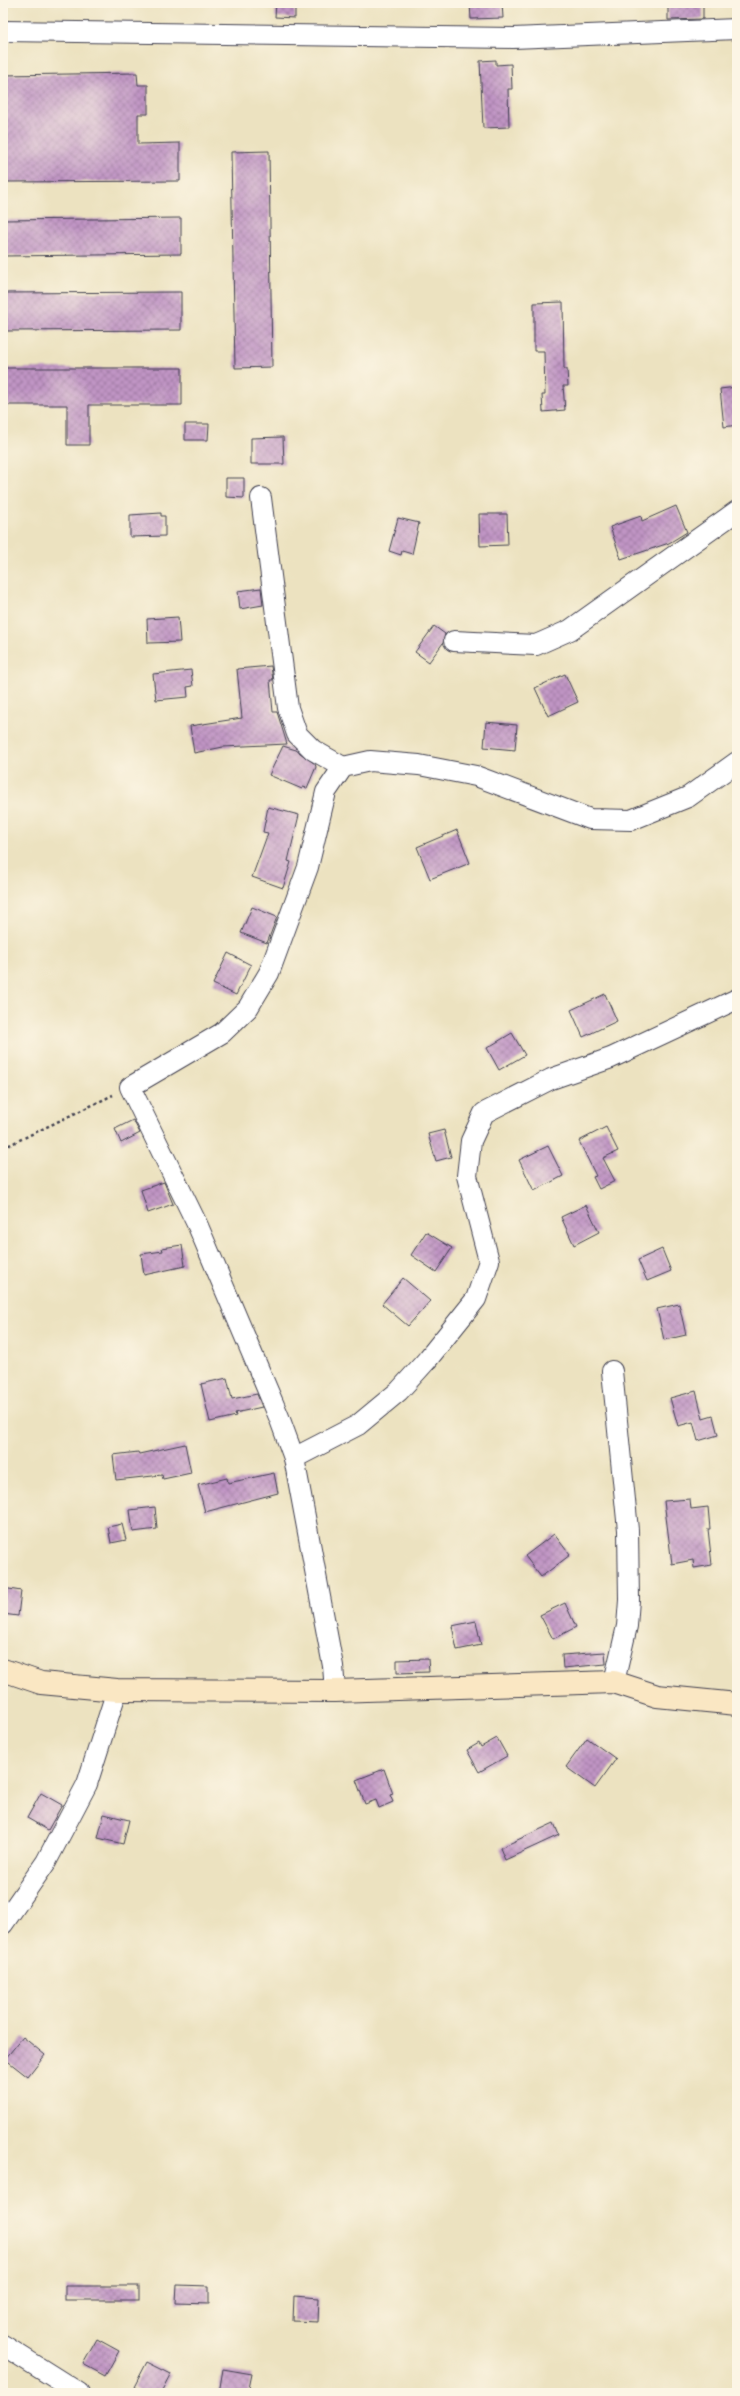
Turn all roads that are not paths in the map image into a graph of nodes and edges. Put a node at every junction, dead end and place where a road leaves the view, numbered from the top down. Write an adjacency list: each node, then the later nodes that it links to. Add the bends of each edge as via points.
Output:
1 (737, 29): 2 (street, via 513,38)
2 (3, 31)
3 (261, 498): 7 (street, via 288,708 297,734 313,750)
4 (737, 511): 5 (street, via 570,630 536,644)
5 (454, 641)
6 (737, 762): 7 (street, via 688,797 631,820 590,819 476,776 419,765 370,761)
7 (344, 767): 10 (street, via 326,792 308,867 269,973 248,1008 222,1033 130,1087 198,1226 280,1417)
8 (737, 999): 10 (street, via 611,1058 551,1079 484,1113 471,1141 467,1176 489,1261 476,1299 399,1391 358,1425)
9 (612, 1371): 12 (street, via 628,1530 629,1600 627,1626)
10 (294, 1458): 14 (street, via 333,1666)
11 (3, 1670): 13 (street, via 40,1683)
12 (614, 1682): 14 (street); 15 (street, via 656,1696)
13 (117, 1690): 14 (street); 16 (street, via 87,1784 46,1862)
14 (335, 1691)
15 (737, 1704)
16 (3, 1924)
17 (3, 2345): 18 (street)
18 (78, 2393)

